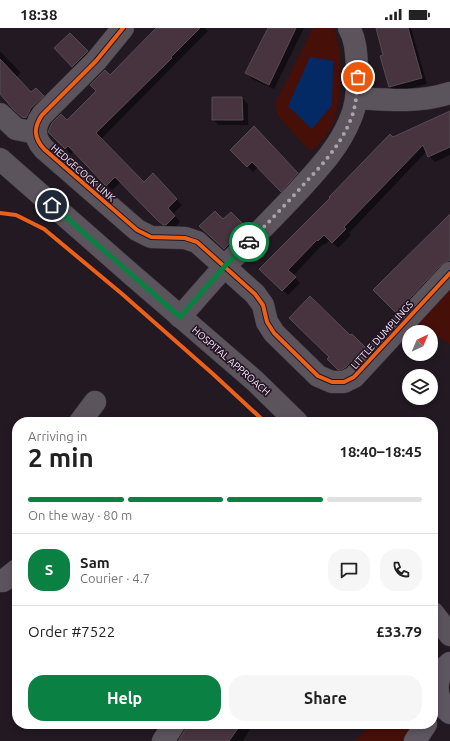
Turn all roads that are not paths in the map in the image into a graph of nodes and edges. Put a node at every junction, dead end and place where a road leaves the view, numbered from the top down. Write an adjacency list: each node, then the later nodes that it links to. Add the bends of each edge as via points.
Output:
1 (123, 28): 6 (street, via 96,61 42,115 36,123)
2 (349, 28): 4 (street, via 356,53)
3 (450, 93): 4 (street, via 416,100)
4 (357, 98): 8 (street, via 351,119 329,157)
5 (0, 114): 6 (street, via 16,129)
6 (36, 133): 8 (street, HEDGECOCK LINK, via 38,142 44,150 137,230 151,237 185,238 197,242)
7 (2, 166): 10 (street, HOSPITAL APPROACH)
8 (225, 266): 9 (street, LITTLE DUMPLINGS, via 263,305 267,322 274,334 318,376 332,382 344,382 354,377); 10 (street)
9 (450, 273)
10 (180, 317): 13 (street, HOSPITAL APPROACH, via 256,381)
11 (95, 402): 12 (street)
12 (84, 417)
13 (292, 417)
14 (12, 574): 15 (street)
15 (0, 581)
16 (438, 619): 17 (street)
17 (450, 635)
18 (450, 663): 19 (main road)
19 (438, 682)
20 (438, 695): 21 (main road)
21 (450, 714)
22 (171, 729): 24 (street)
23 (423, 729): 25 (main road)
24 (163, 741)
25 (415, 741)

